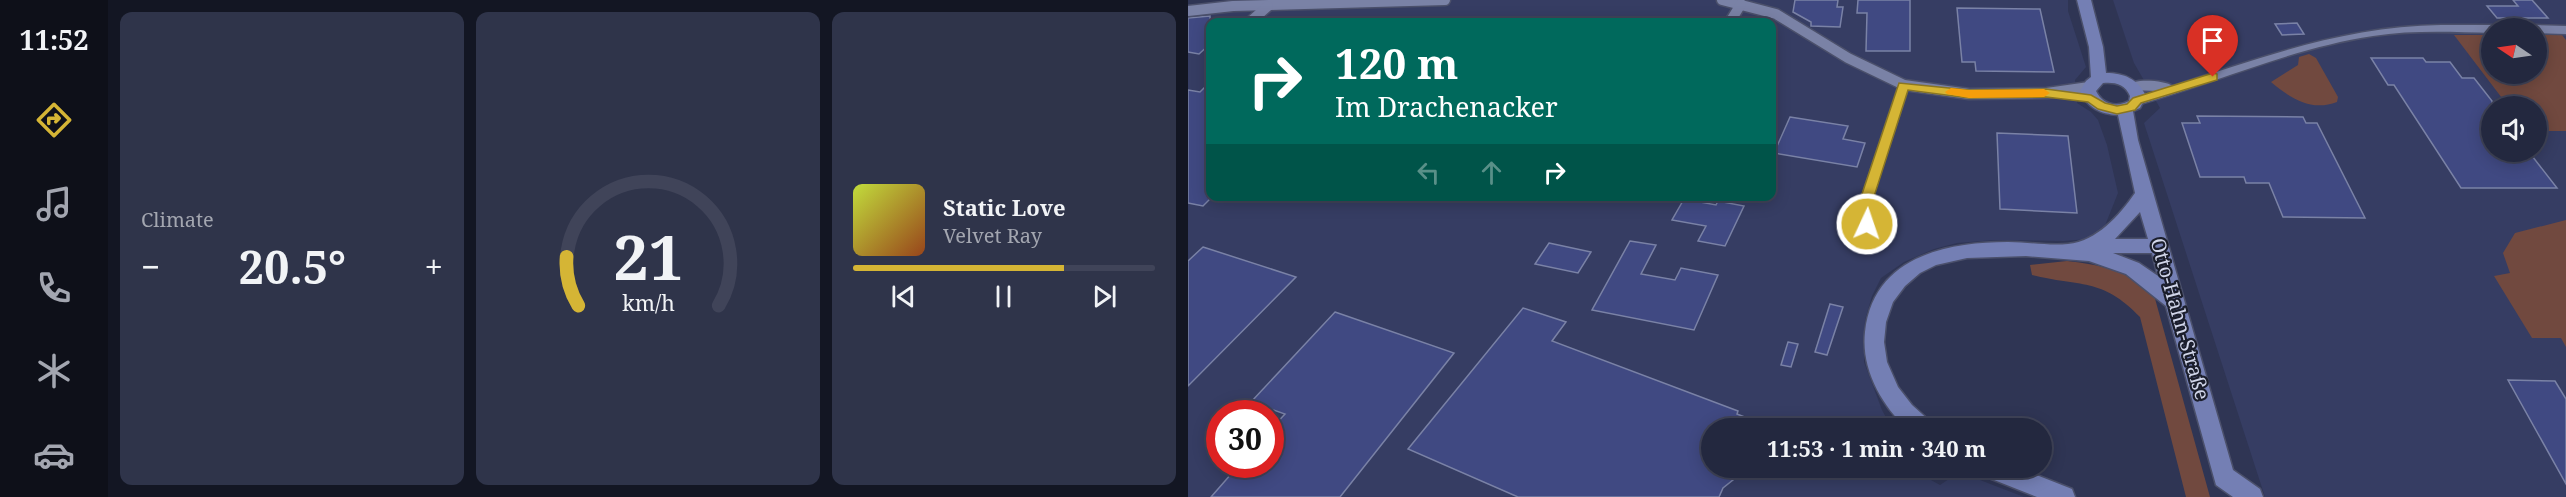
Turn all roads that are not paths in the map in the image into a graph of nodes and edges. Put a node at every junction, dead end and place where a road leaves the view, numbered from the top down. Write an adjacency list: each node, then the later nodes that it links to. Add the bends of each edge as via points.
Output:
1 (1445, 0): 5 (street)
2 (1722, 0): 4 (street)
3 (2084, 0): 12 (main road)
4 (1741, 4): 8 (street); 14 (street, via 1776,14 1848,58)
5 (1268, 6): 6 (street); 7 (street)
6 (1188, 11)
7 (1254, 18)
8 (1733, 18)
9 (2481, 29): 16 (street, via 2424,28 2358,35)
10 (2547, 29): 11 (street)
11 (2566, 30)
12 (2096, 47): 13 (main road); 15 (main road)
13 (2116, 78): 15 (main road); 16 (main road)
14 (1904, 85): 15 (street, via 1969,94); 20 (street, via 1863,209)
15 (2093, 88): 17 (main road, Otto-Hahn-Straße)
16 (2132, 98): 17 (main road, Otto-Hahn-Straße); 18 (main road, Otto-Hahn-Straße)
17 (2109, 109): 18 (main road, Otto-Hahn-Straße)
18 (2130, 141): 19 (main road, Otto-Hahn-Straße)
19 (2144, 194): 21 (main road, via 2116,231); 22 (main road, Otto-Hahn-Straße)
20 (1870, 239)
21 (2088, 245): 22 (main road); 23 (main road)
22 (2160, 246): 24 (main road, Otto-Hahn-Straße)
23 (2069, 250): 24 (main road, via 2124,265); 25 (main road, via 1954,252 1923,262 1895,282 1883,301 1874,340 1876,357 1891,396)
24 (2176, 303): 27 (main road, Otto-Hahn-Straße)
25 (1910, 418)
26 (2017, 478): 28 (main road)
27 (2227, 487): 29 (main road)
28 (2064, 497)
29 (2252, 497)

